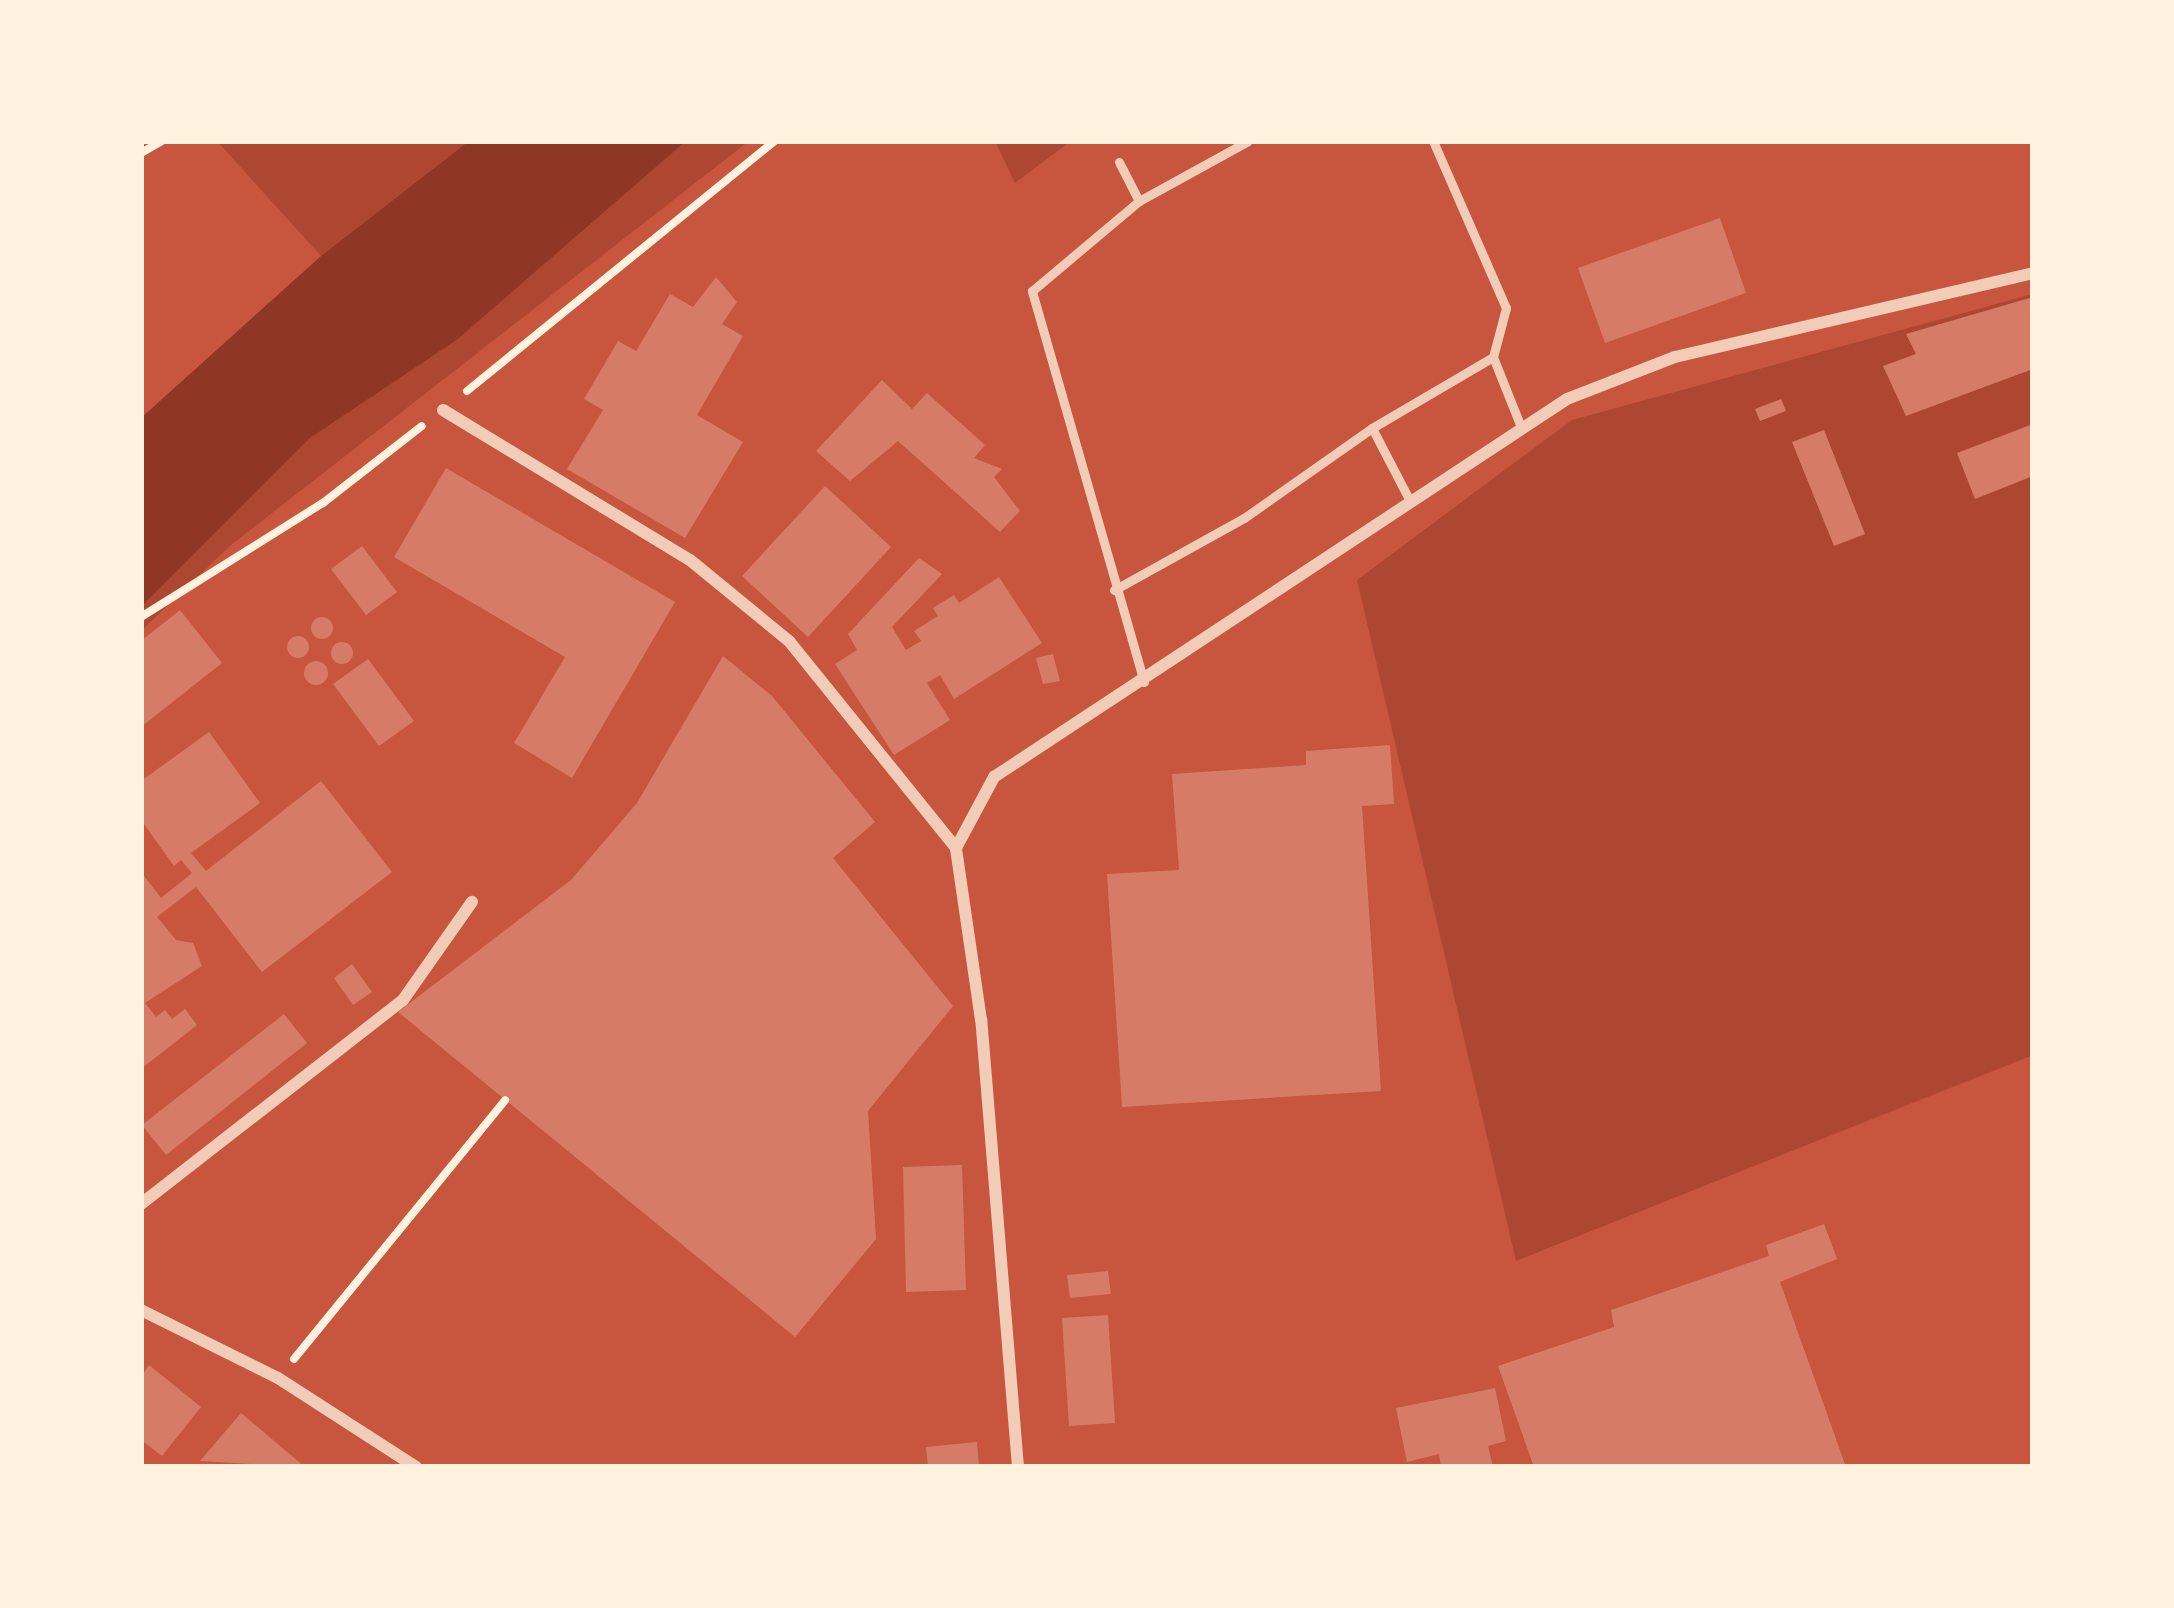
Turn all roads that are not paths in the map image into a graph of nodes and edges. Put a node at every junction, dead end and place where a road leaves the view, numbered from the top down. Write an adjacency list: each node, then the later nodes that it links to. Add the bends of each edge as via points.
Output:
1 (1248, 141): 4 (lane)
2 (1432, 141): 6 (lane, via 1506,308)
3 (1120, 162): 4 (lane)
4 (1139, 201): 11 (lane, via 1032,291)
5 (2033, 273): 9 (street, via 1675,357 1567,400)
6 (1493, 357): 8 (lane); 9 (lane)
7 (443, 410): 13 (street, via 690,560 789,641)
8 (1372, 428): 10 (lane); 11 (lane, via 1244,518)
9 (1521, 428): 10 (street)
10 (1410, 501): 12 (street)
11 (1114, 590): 12 (lane)
12 (1144, 682): 13 (street, via 994,776)
13 (956, 848): 18 (street, via 981,1020)
14 (472, 902): 15 (street, via 404,1000)
15 (141, 1204)
16 (141, 1310): 17 (street, via 278,1378)
17 (416, 1467)
18 (1018, 1467)

